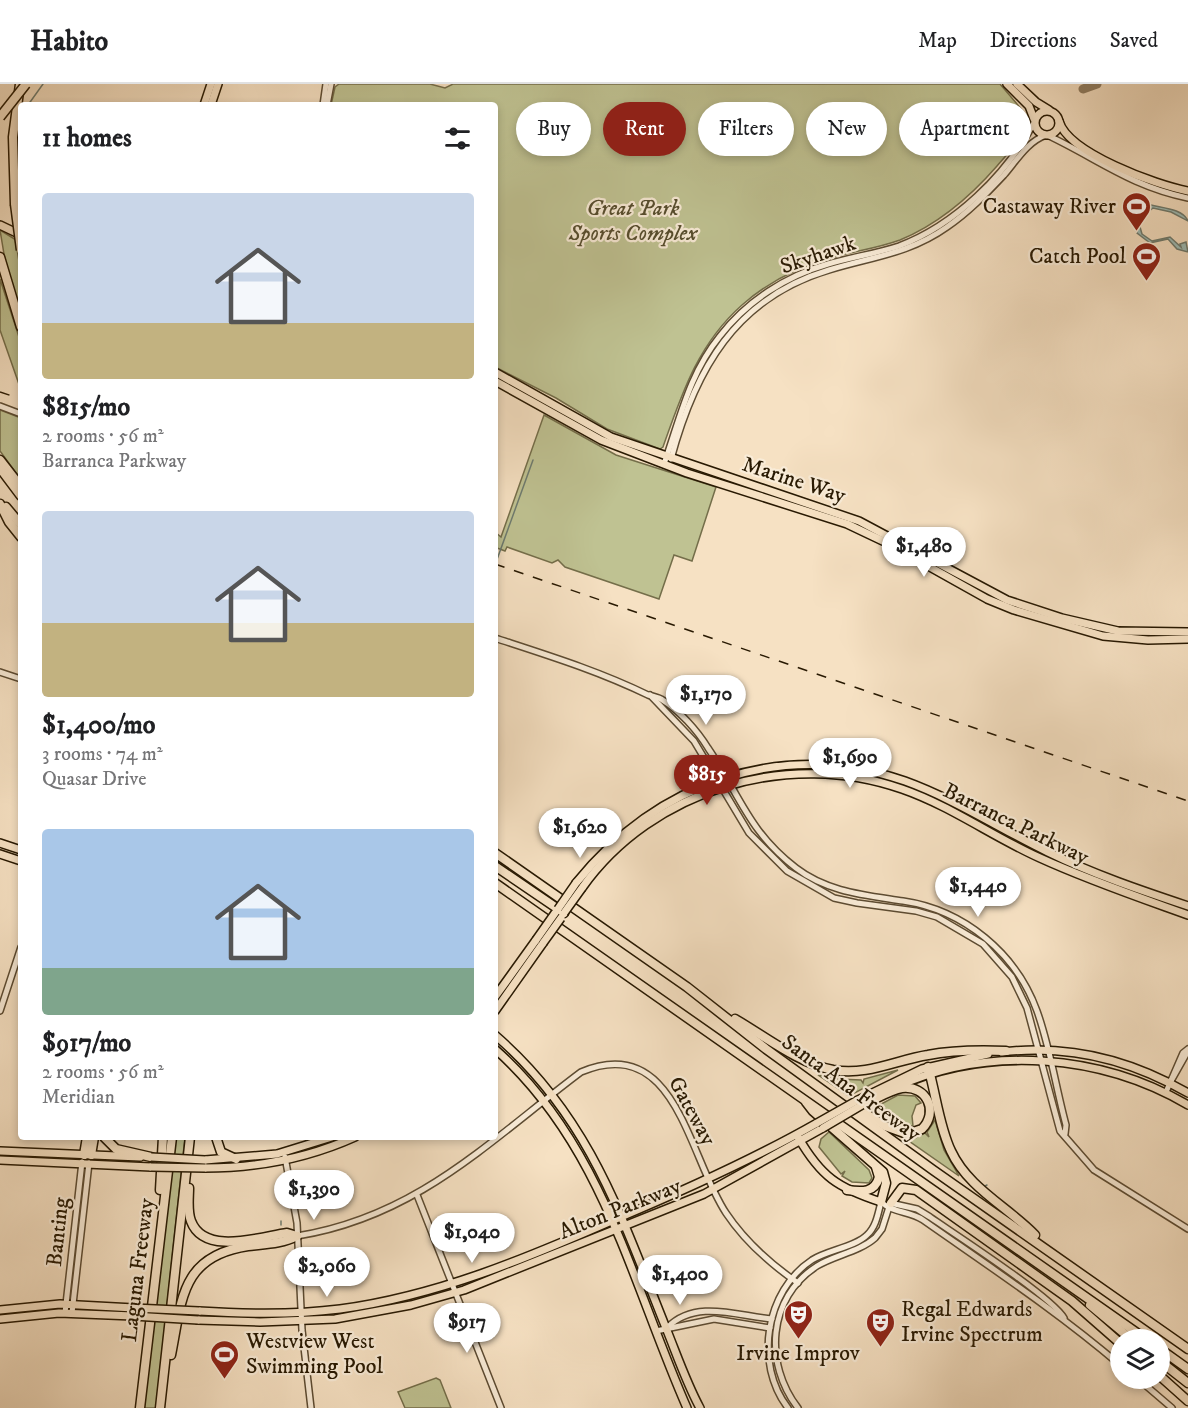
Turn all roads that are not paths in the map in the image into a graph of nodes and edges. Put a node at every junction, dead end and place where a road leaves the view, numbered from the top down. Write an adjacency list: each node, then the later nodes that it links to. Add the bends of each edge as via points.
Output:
1 (20, 84): 22 (highway, bridge, via 13,137)
2 (26, 84): 14 (highway, bridge)
3 (211, 84): 9 (main road)
4 (218, 84): 10 (main road)
5 (326, 84): 11 (street)
6 (331, 84): 12 (street)
7 (1007, 84): 15 (main road, via 1030,108)
8 (1017, 84): 13 (main road)
9 (205, 102)
10 (212, 102)
11 (325, 102)
12 (326, 102)
13 (1049, 110): 15 (main road, via 1040,112); 16 (main road)
14 (0, 117)
15 (1034, 122): 17 (main road, via 1037,131); 31 (street, Skyhawk, via 1023,143 981,191 940,225 890,249 807,271 775,287 745,309 715,342 693,377)
16 (1059, 122): 17 (main road, via 1056,130); 18 (main road, via 1067,138 1119,168)
17 (1046, 135): 19 (street, via 1118,175); 31 (street, Skyhawk, via 1033,140 977,204 942,231 893,255 803,279 746,316 703,371)
18 (1188, 191)
19 (1188, 198)
20 (0, 223): 21 (main road); 23 (main road)
21 (18, 226)
22 (18, 227)
23 (18, 233)
24 (0, 257): 25 (highway)
25 (18, 317)
26 (498, 374): 31 (main road, Marine Way, via 611,437)
27 (498, 383): 31 (main road, Marine Way, via 590,436)
28 (0, 406): 29 (street)
29 (18, 413)
30 (0, 460): 33 (highway)
31 (668, 462): 38 (main road, Marine Way, via 860,521)
32 (0, 468): 34 (highway)
33 (18, 482)
34 (18, 492)
35 (0, 502): 36 (highway); 37 (highway)
36 (18, 522)
37 (18, 533)
38 (951, 574): 39 (main road, Marine Way, via 1007,600 1090,626 1147,633); 41 (main road, Marine Way, via 1001,604 1071,629 1133,640)
39 (1188, 632)
40 (498, 639): 44 (street, via 614,678 650,695 694,741)
41 (1188, 639)
42 (0, 672): 43 (street)
43 (18, 678)
44 (722, 779): 45 (street); 53 (main road, Barranca Parkway, via 674,798 646,816 604,850); 56 (main road, Barranca Parkway, via 762,769 811,765 881,774 932,791 1071,863)
45 (726, 787): 53 (main road, Barranca Parkway, via 666,812 632,835); 56 (main road, Barranca Parkway, via 778,776 820,774 850,776 901,789 1086,879); 68 (street, via 750,833 786,871 812,887 857,903 937,917 983,944 1012,976 1029,1013); 69 (street, via 755,829 804,874 850,893 936,909 986,938 1028,989)
46 (0, 843): 47 (main road)
47 (18, 849)
48 (0, 854): 50 (main road)
49 (498, 855): 62 (highway, Santa Ana Freeway)
50 (18, 860)
51 (498, 870): 58 (highway)
52 (498, 885): 55 (highway, Santa Ana Freeway)
53 (579, 886): 58 (main road, Barranca Parkway, bridge)
54 (498, 892): 55 (highway)
55 (512, 895): 79 (highway, Santa Ana Freeway)
56 (1147, 896): 57 (main road, Barranca Parkway); 59 (main road, Barranca Parkway)
57 (1188, 906)
58 (559, 913): 60 (main road, Barranca Parkway, bridge)
59 (1188, 915)
60 (540, 941): 63 (main road, Barranca Parkway); 64 (main road, Barranca Parkway)
61 (18, 956): 65 (street)
62 (687, 987): 67 (highway, Santa Ana Freeway); 71 (highway, via 799,1056 836,1070 864,1071 938,1053)
63 (498, 993)
64 (498, 1006)
65 (0, 1011)
66 (498, 1038): 78 (main road)
67 (765, 1048): 81 (highway, via 895,1131 916,1132 926,1125 930,1115 925,1095 909,1088); 115 (highway, Santa Ana Freeway)
68 (1039, 1050): 69 (main road, Alton Parkway); 71 (main road, Alton Parkway); 73 (street)
69 (1048, 1050): 73 (street); 75 (main road, Alton Parkway, via 1113,1060)
70 (1188, 1050): 75 (street)
71 (1006, 1051): 74 (main road, Alton Parkway)
72 (498, 1052): 80 (main road)
73 (1046, 1061): 74 (main road, Alton Parkway); 76 (main road, Alton Parkway, via 1107,1070); 112 (street, via 1060,1131 1076,1152 1094,1170)
74 (929, 1071): 81 (main road, Alton Parkway); 115 (highway, via 948,1143 959,1165)
75 (1170, 1083): 76 (street); 77 (main road, Alton Parkway)
76 (1166, 1092): 82 (main road, Alton Parkway)
77 (1188, 1093)
78 (552, 1094): 80 (street, Gateway); 104 (street, Gateway, via 593,1066 616,1063 641,1069 664,1088); 109 (main road, via 594,1156)
79 (803, 1096): 103 (highway, via 813,1111); 120 (highway, Santa Ana Freeway)
80 (545, 1100): 83 (street, Gateway); 110 (main road, via 581,1154)
81 (859, 1103): 84 (main road, Alton Parkway, bridge)
82 (1188, 1105)
83 (498, 1137)
84 (799, 1137): 104 (main road, Alton Parkway); 105 (main road, Alton Parkway); 106 (main road, via 825,1174)
85 (87, 1140): 98 (highway)
86 (93, 1140): 98 (highway)
87 (108, 1140): 102 (highway, via 121,1151)
88 (163, 1140): 116 (highway)
89 (172, 1140): 116 (highway, Laguna Freeway)
90 (190, 1140): 114 (highway, via 189,1215 201,1235 224,1242)
91 (190, 1140): 143 (highway, Laguna Freeway)
92 (217, 1140): 99 (highway, via 221,1152)
93 (323, 1140): 97 (main road)
94 (346, 1140): 101 (main road)
95 (494, 1140): 107 (street, Gateway)
96 (0, 1151): 98 (main road)
97 (285, 1152): 99 (main road); 101 (street)
98 (87, 1159): 100 (main road); 102 (main road); 121 (street, Banting)
99 (236, 1159): 102 (main road, bridge)
100 (0, 1160)
101 (285, 1161): 102 (main road, bridge, via 251,1167 205,1168); 114 (street)
102 (151, 1162)
103 (874, 1164): 106 (highway, via 879,1177 874,1188); 108 (highway, via 886,1177)
104 (709, 1180): 105 (street, Gateway); 109 (main road, Alton Parkway)
105 (714, 1189): 111 (main road, Alton Parkway); 117 (street, Gateway, via 738,1229)
106 (847, 1191): 108 (main road)
107 (417, 1195): 114 (street, Gateway, via 357,1221); 118 (street)
108 (887, 1205): 117 (street, via 865,1237 820,1256 802,1268); 117 (street, via 882,1229 872,1241 823,1263); 135 (highway, via 902,1188 916,1190 1072,1301); 139 (street, via 917,1209 930,1217 1061,1312)
109 (622, 1217): 110 (main road, Alton Parkway); 111 (main road)
110 (611, 1221): 113 (main road); 118 (main road, Alton Parkway)
111 (625, 1227): 113 (main road, Alton Parkway); 130 (main road)
112 (1188, 1229)
113 (615, 1231): 119 (main road, Alton Parkway); 134 (main road)
114 (297, 1236): 123 (street); 143 (highway, via 288,1241 224,1251 197,1268 185,1289)
115 (1045, 1247): 137 (highway, Santa Ana Freeway)
116 (157, 1259): 136 (highway, Laguna Freeway)
117 (796, 1281): 126 (street, via 779,1301); 147 (street, via 782,1308 775,1341 779,1373)
118 (451, 1284): 119 (street); 123 (main road, Alton Parkway, via 382,1302)
119 (455, 1293): 129 (main road, Alton Parkway, via 379,1312); 152 (street)
120 (1081, 1293): 132 (highway); 133 (highway, Santa Ana Freeway)
121 (70, 1304): 122 (main road, Alton Parkway); 123 (main road, Alton Parkway, bridge); 125 (street, Banting)
122 (0, 1310)
123 (303, 1312): 129 (street)
124 (704, 1312): 126 (street); 128 (street); 130 (street, via 673,1321)
125 (68, 1313): 127 (main road, Alton Parkway); 129 (main road, Alton Parkway, bridge)
126 (772, 1318): 131 (street)
127 (0, 1319)
128 (705, 1319): 130 (street); 131 (street)
129 (302, 1321): 151 (street)
130 (666, 1328): 134 (street); 154 (main road)
131 (770, 1328): 155 (street, via 770,1369)
132 (1119, 1329)
133 (1132, 1329)
134 (656, 1331): 153 (main road)
135 (1110, 1334)
136 (148, 1335): 148 (highway); 149 (highway, Laguna Freeway)
137 (1188, 1349)
138 (1170, 1356): 141 (highway)
139 (1110, 1357)
140 (1170, 1369): 142 (highway)
141 (1188, 1369)
142 (1188, 1383)
143 (163, 1384): 150 (highway, Laguna Freeway)
144 (1170, 1385): 146 (highway)
145 (1149, 1389): 156 (street)
146 (1188, 1401)
147 (796, 1405): 155 (street)
148 (135, 1408)
149 (141, 1408)
150 (160, 1408)
151 (311, 1408)
152 (501, 1408)
153 (687, 1408)
154 (700, 1408)
155 (787, 1408)
156 (1172, 1408)

